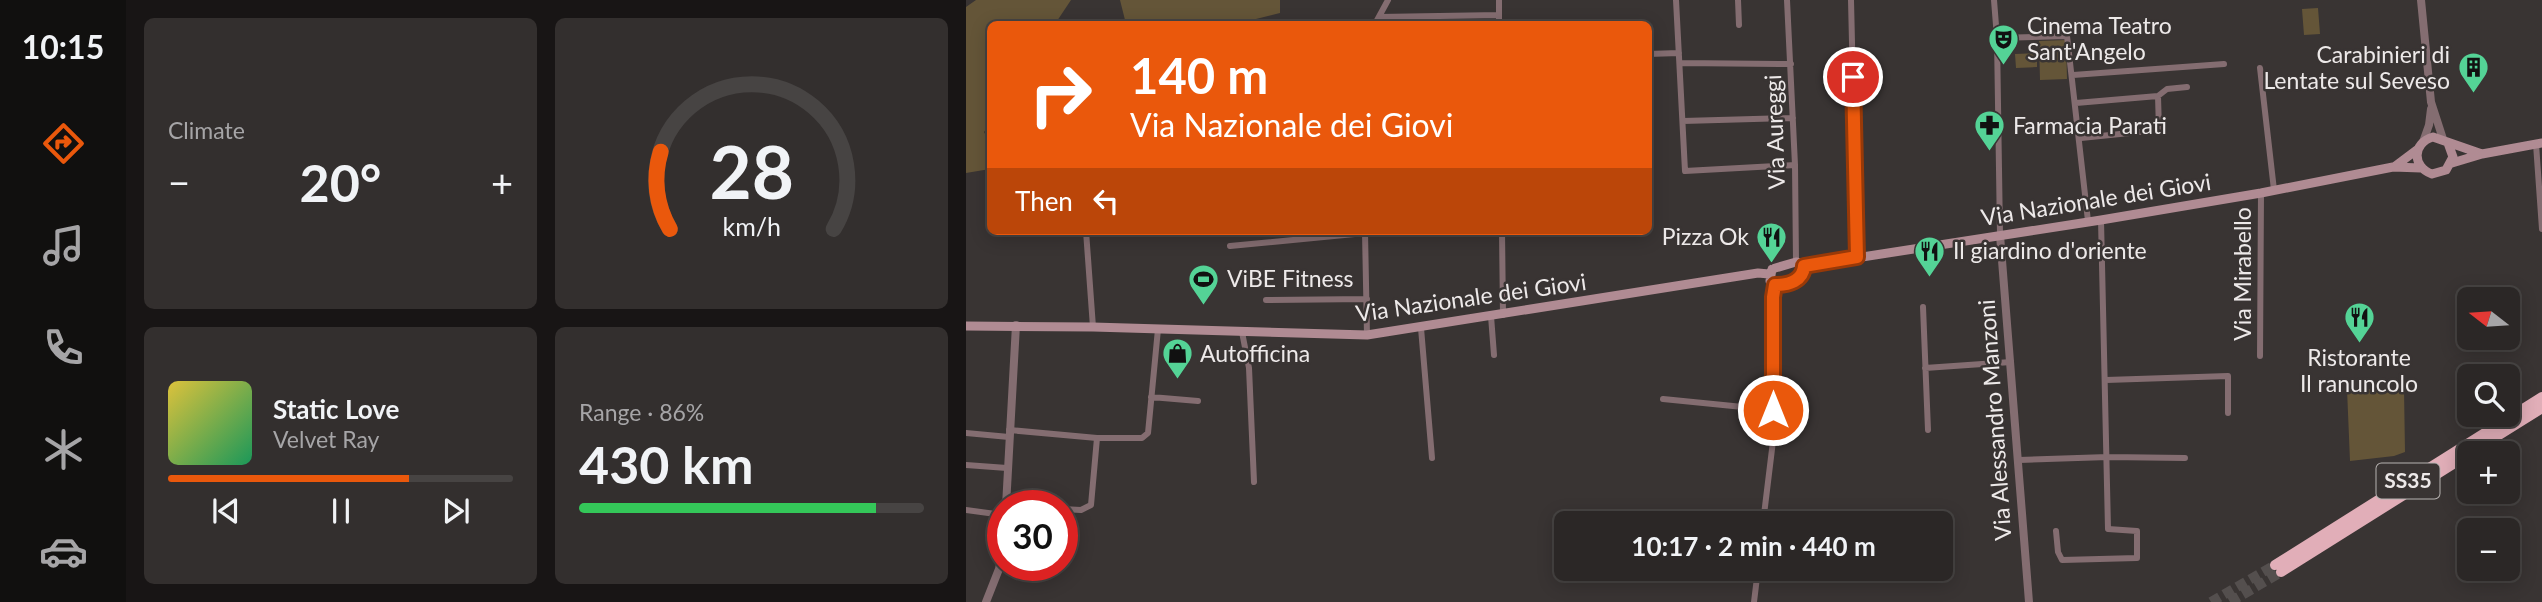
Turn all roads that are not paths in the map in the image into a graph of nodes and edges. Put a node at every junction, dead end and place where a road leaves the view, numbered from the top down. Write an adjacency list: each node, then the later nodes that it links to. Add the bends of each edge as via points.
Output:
1 (1388, 0): 10 (street)
2 (1499, 0): 9 (street)
3 (1676, 0): 15 (street)
4 (1738, 0): 13 (street)
5 (1787, 0): 18 (street, Via Aureggi)
6 (1852, 0): 48 (street)
7 (1994, 0): 14 (street)
8 (2421, 0): 24 (street)
9 (1499, 15): 10 (street); 12 (street)
10 (1379, 17): 11 (street)
11 (1377, 21)
12 (1499, 21)
13 (1739, 25)
14 (1997, 38): 21 (street, via 2067,36); 46 (street)
15 (1679, 53): 16 (street); 17 (street)
16 (1652, 54)
17 (1680, 63): 18 (street); 27 (street)
18 (1791, 64): 26 (street, Via Aureggi)
19 (2224, 64): 21 (street)
20 (2260, 68): 37 (street)
21 (2073, 75): 25 (street)
22 (2187, 87): 23 (street, via 2167,89)
23 (2158, 96): 25 (street); 28 (street, via 2159,130)
24 (2431, 102): 29 (street); 31 (street, via 2429,125)
25 (2076, 103): 28 (street)
26 (1793, 118): 27 (street); 34 (street, Via Aureggi)
27 (1683, 121): 34 (street, via 1685,171)
28 (2081, 138): 40 (street)
29 (2446, 141): 31 (main road, via 2433,137); 32 (main road); 33 (main road, via 2453,153)
30 (2539, 144): 32 (main road); 41 (street)
31 (2420, 146): 35 (main road, Via Nazionale dei Giovi); 36 (main road, via 2417,159)
32 (2482, 154): 33 (main road)
33 (2452, 163): 36 (main road, via 2437,174)
34 (1795, 165): 49 (street, Via Aureggi)
35 (2393, 167): 36 (main road, Via Nazionale dei Giovi); 37 (main road, Via Nazionale dei Giovi)
36 (2421, 167)
37 (2274, 190): 38 (main road, Via Nazionale dei Giovi)
38 (2261, 193): 39 (main road, Via Nazionale dei Giovi); 65 (street, Via Mirabello)
39 (2101, 220): 40 (main road, Via Nazionale dei Giovi); 68 (street)
40 (2088, 221): 46 (main road, Via Nazionale dei Giovi)
41 (2542, 229)
42 (1086, 235): 59 (street)
43 (1336, 235): 47 (street)
44 (1365, 235): 52 (street)
45 (1502, 235): 55 (street)
46 (2000, 235): 48 (main road, Via Nazionale dei Giovi); 66 (street, Via Alessandro Manzoni)
47 (1230, 246)
48 (1857, 257): 49 (main road, Via Nazionale dei Giovi)
49 (1800, 264): 50 (main road, Via Nazionale dei Giovi, via 1772,269); 51 (main road, Via Nazionale dei Giovi, via 1803,273 1794,282)
50 (1769, 274): 51 (main road); 55 (main road, Via Nazionale dei Giovi)
51 (1775, 285): 74 (street)
52 (1367, 299): 53 (street); 63 (street)
53 (1266, 300)
54 (1923, 307): 67 (street)
55 (1503, 314): 56 (main road, Via Nazionale dei Giovi)
56 (1491, 317): 60 (main road, Via Nazionale dei Giovi); 64 (street)
57 (1016, 325): 58 (main road, Via Nazionale dei Giovi); 59 (main road, Via Nazionale dei Giovi); 78 (street)
58 (966, 326)
59 (1093, 327): 61 (main road, Via Nazionale dei Giovi)
60 (1421, 328): 63 (main road, Via Nazionale dei Giovi); 84 (street)
61 (1158, 329): 62 (main road, Via Nazionale dei Giovi); 69 (street)
62 (1242, 332): 63 (main road, Via Nazionale dei Giovi); 90 (street, via 1249,368)
63 (1367, 335)
64 (1494, 355)
65 (2260, 356)
66 (2011, 362): 67 (street); 86 (street, Via Alessandro Manzoni)
67 (1924, 368): 76 (street)
68 (2106, 380): 75 (street, via 2228,376); 83 (street)
69 (1151, 397): 72 (street); 79 (street, via 1148,433 1142,438)
70 (2542, 397): 80 (highway, SS35)
71 (1664, 399): 74 (street)
72 (1198, 401)
73 (2542, 408): 81 (highway, SS35)
74 (1773, 410): 94 (street)
75 (2228, 413)
76 (1928, 430)
77 (966, 433): 78 (street)
78 (1009, 433): 79 (street); 89 (street)
79 (1097, 438): 93 (street, via 1091,505)
80 (2474, 441)
81 (2490, 441)
82 (2457, 452): 87 (highway, SS35, via 2278,569)
83 (2108, 457): 85 (street); 86 (street); 96 (street, via 2108,529 2137,531 2137,558 2062,559)
84 (1432, 458)
85 (2185, 458)
86 (2019, 460): 101 (street, Via Alessandro Manzoni)
87 (2457, 462)
88 (966, 465): 89 (street)
89 (1007, 468): 91 (street)
90 (1254, 482)
91 (1006, 490)
92 (966, 510): 95 (street)
93 (1078, 510)
94 (1764, 511)
95 (987, 513)
96 (2056, 531)
97 (994, 581): 99 (street)
98 (1757, 581): 100 (street)
99 (986, 602)
100 (1754, 602)
101 (2029, 602)

